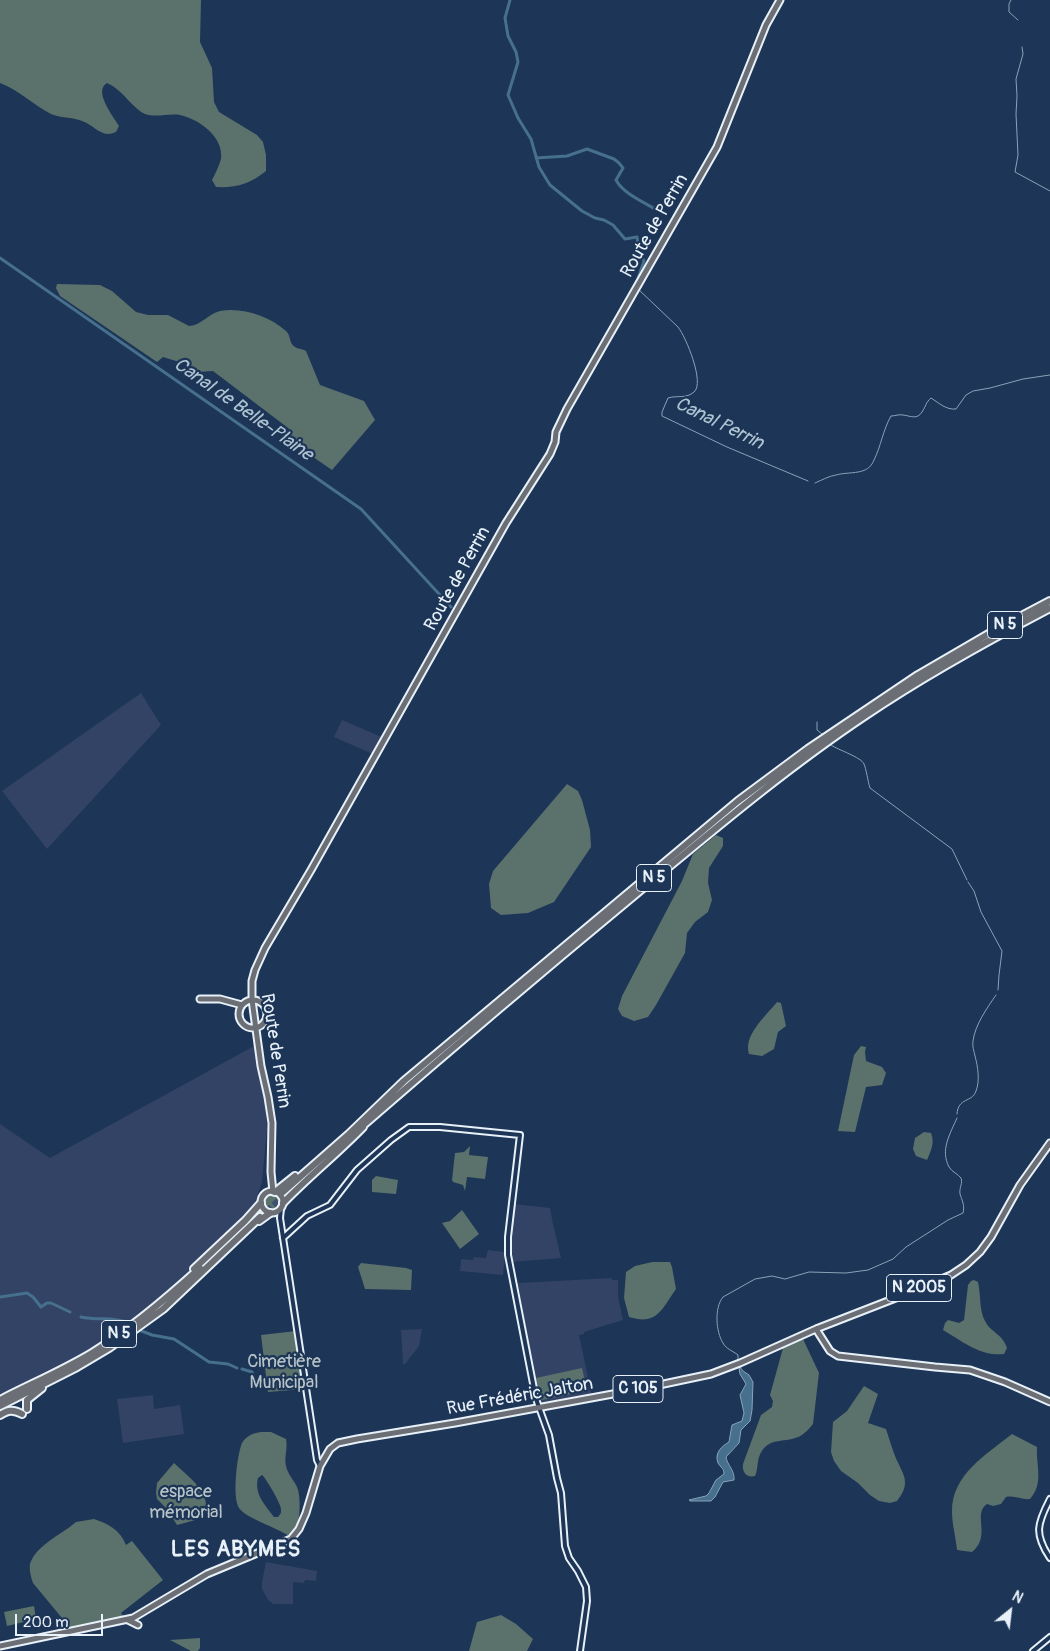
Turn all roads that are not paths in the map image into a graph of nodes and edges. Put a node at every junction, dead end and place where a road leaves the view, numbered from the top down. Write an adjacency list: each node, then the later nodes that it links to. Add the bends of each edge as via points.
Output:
1 (780, 0): 5 (main road, Route de Perrin, via 766,25 716,147 561,420 550,454 506,522 265,948 252,981)
2 (1050, 601): 10 (highway, N 5, via 910,680 738,801 404,1081)
3 (1050, 608): 10 (highway, N 5, via 921,679 811,753 647,884)
4 (200, 998): 6 (main road)
5 (252, 1000): 7 (main road); 9 (main road, Route de Perrin); 9 (main road, via 260,1002 266,1012 263,1022)
6 (226, 1001): 7 (main road); 8 (main road)
7 (242, 1005): 8 (main road)
8 (239, 1012): 9 (main road, via 243,1023)
9 (256, 1027): 12 (main road, Route de Perrin, via 272,1124)
10 (371, 1115): 12 (highway); 13 (highway, N 5); 15 (highway, via 345,1146)
11 (1050, 1143): 21 (main road, N 2005, via 1016,1191 980,1252 966,1265 951,1275)
12 (274, 1192): 14 (main road, via 265,1194); 15 (main road, via 281,1197)
13 (285, 1193)
14 (261, 1203): 16 (main road); 20 (highway, via 190,1274)
15 (282, 1205): 16 (main road); 18 (street)
16 (271, 1213): 18 (street); 20 (highway, via 196,1282)
17 (258, 1215): 20 (highway, N 5)
18 (280, 1218): 19 (street)
19 (283, 1238): 28 (street, via 307,1216 330,1205 357,1170 409,1127 520,1135 508,1255); 31 (street, via 312,1436)
20 (186, 1284): 23 (highway, N 5, via 163,1308 109,1348); 25 (highway, N 5, via 106,1344 48,1377)
21 (816, 1329): 22 (main road, Rue Frédéric Jalton / N 2005); 26 (main road, via 830,1351 838,1356 970,1370)
22 (738, 1364): 28 (main road, Rue Frédéric Jalton / C 105, via 712,1374)
23 (64, 1374): 24 (highway); 27 (highway, N 5)
24 (49, 1383): 29 (highway); 30 (highway, via 27,1400 24,1411 13,1410)
25 (2, 1398)
26 (1050, 1402)
27 (0, 1406)
28 (539, 1407): 31 (main road, Rue Frédéric Jalton / C 105, via 344,1442 330,1449); 38 (street, via 562,1493 564,1546 587,1592)
29 (0, 1410)
30 (0, 1415)
31 (320, 1466): 34 (main road, via 306,1513 291,1539 226,1565)
32 (1050, 1499): 33 (street, via 1038,1531)
33 (1050, 1558)
34 (128, 1620): 35 (main road); 37 (main road)
35 (138, 1626)
36 (1050, 1637): 39 (street)
37 (0, 1646)
38 (580, 1651)
39 (1033, 1651)

